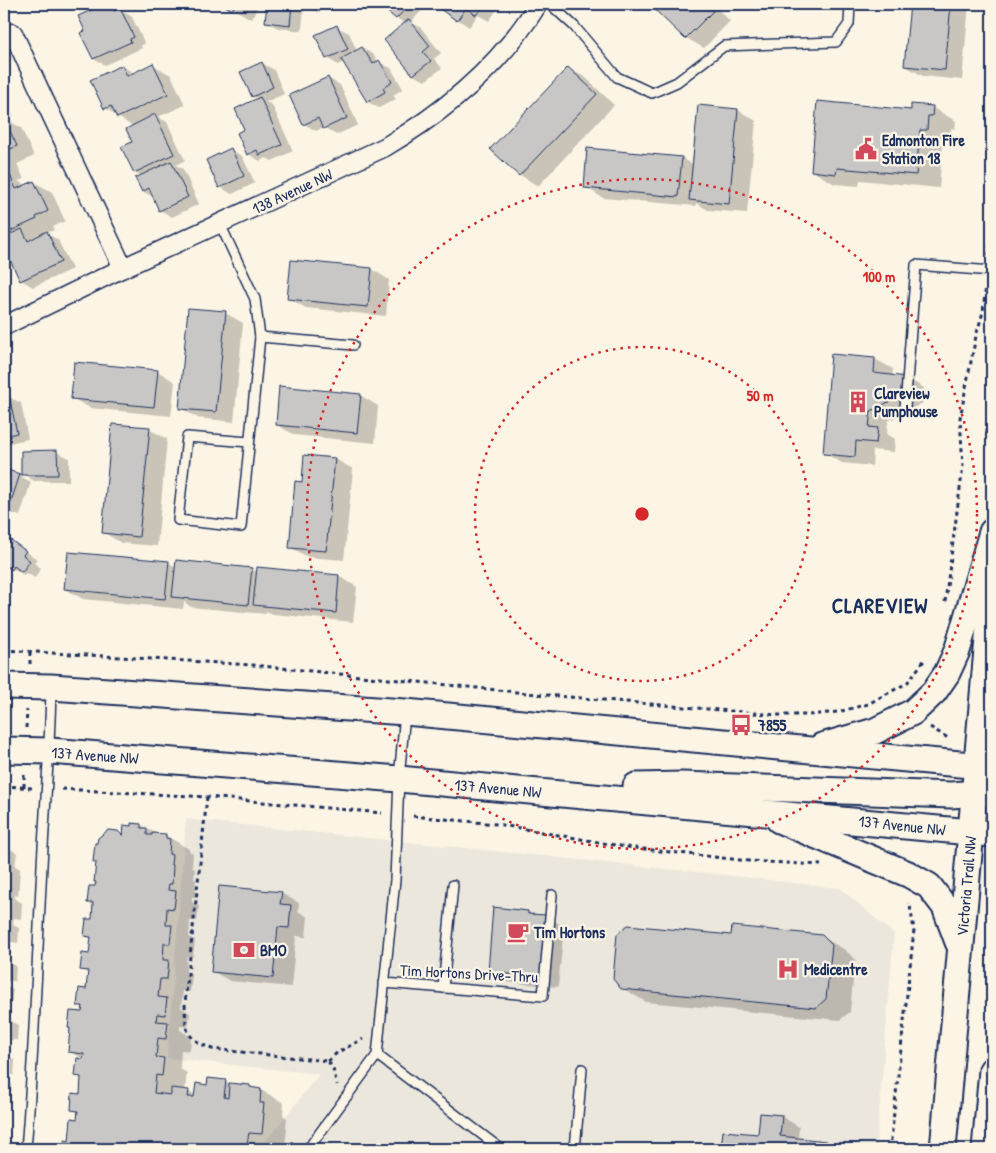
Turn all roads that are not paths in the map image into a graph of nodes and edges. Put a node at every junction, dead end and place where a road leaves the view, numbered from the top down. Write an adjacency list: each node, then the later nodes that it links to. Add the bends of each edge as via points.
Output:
1 (538, 4): 5 (street, 138 Avenue NW, via 493,64 419,127 385,147)
2 (550, 4): 3 (lane, via 574,26 617,76 652,93 678,82 724,46 836,42 849,24)
3 (850, 4)
4 (13, 33): 6 (street)
5 (220, 224): 6 (street, 138 Avenue NW); 9 (lane, via 255,299)
6 (123, 268): 8 (street, 138 Avenue NW)
7 (990, 271): 11 (lane, via 916,265)
8 (4, 326)
9 (260, 336): 10 (lane); 12 (lane)
10 (353, 345)
11 (906, 408)
12 (249, 442): 12 (lane, via 241,527 178,520 188,437)
13 (992, 532): 19 (main road, via 958,651 934,692 913,712 875,731)
14 (992, 593): 21 (main road, Victoria Trail NW)
15 (4, 686): 16 (main road)
16 (40, 687): 17 (main road); 20 (lane)
17 (405, 712): 19 (main road); 22 (lane)
18 (14, 750): 20 (main road, 137 Avenue NW)
19 (805, 750): 21 (main road)
20 (50, 751): 22 (main road, 137 Avenue NW); 35 (lane)
21 (985, 766): 24 (main road, Victoria Trail NW)
22 (399, 778): 23 (main road, 137 Avenue NW); 30 (lane, via 395,880)
23 (493, 787): 24 (main road, via 682,785); 25 (main road, 137 Avenue NW)
24 (984, 793): 26 (main road, Victoria Trail NW)
25 (756, 811): 26 (main road, 137 Avenue NW); 29 (main road, via 930,886 945,907)
26 (982, 833): 29 (main road, Victoria Trail NW)
27 (453, 885): 31 (lane)
28 (552, 895): 31 (lane, Tim Hortons Drive-Thru, via 543,996)
29 (961, 947): 39 (main road, Victoria Trail NW)
30 (384, 983): 31 (lane, Tim Hortons Drive-Thru); 32 (lane)
31 (444, 988)
32 (377, 1055): 36 (lane); 37 (lane)
33 (582, 1068): 38 (lane)
34 (992, 1070): 40 (main road)
35 (26, 1149)
36 (308, 1149)
37 (501, 1149)
38 (575, 1149)
39 (943, 1149)
40 (985, 1149)

